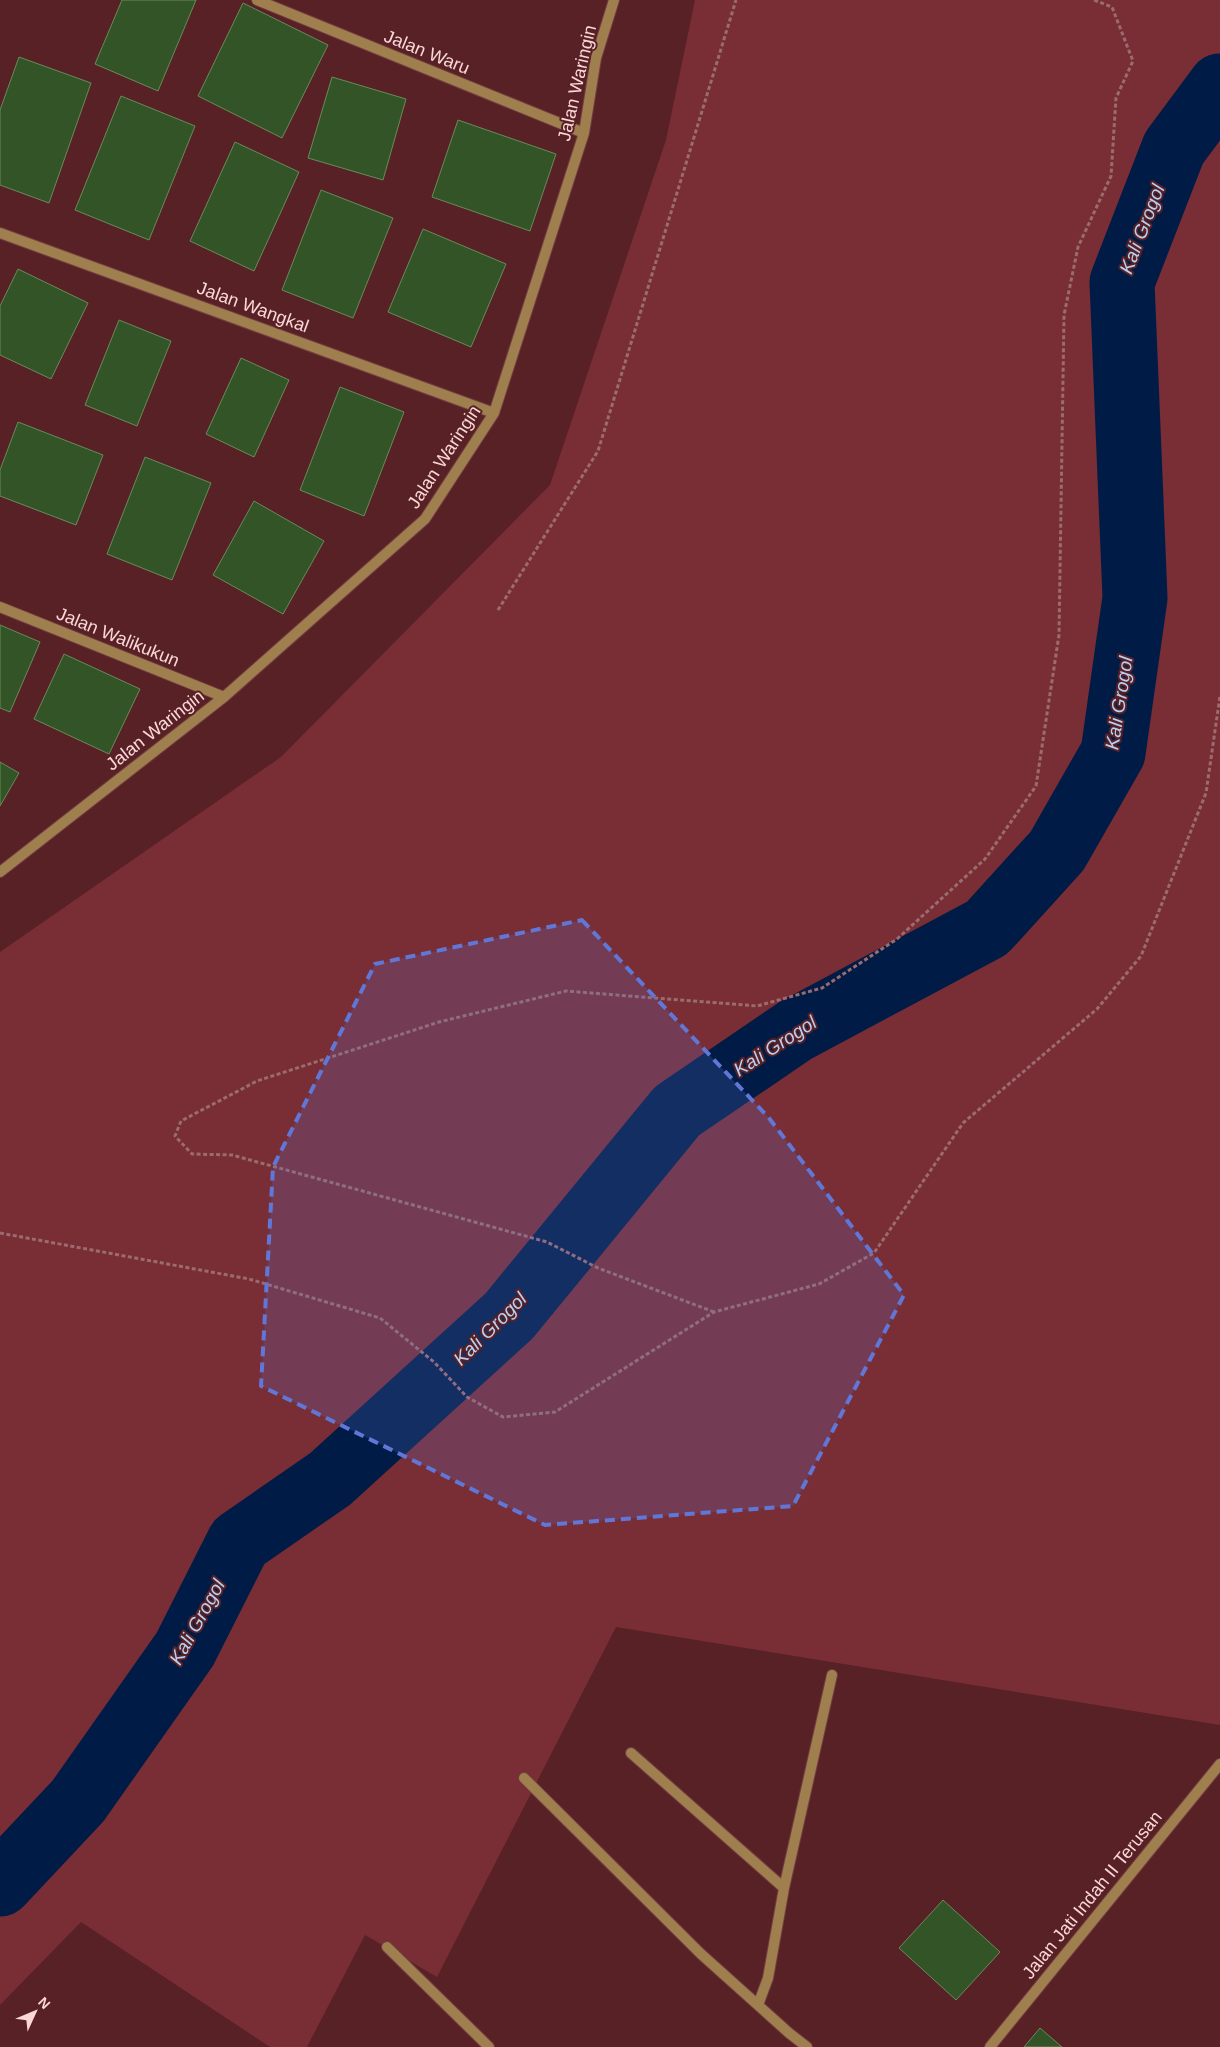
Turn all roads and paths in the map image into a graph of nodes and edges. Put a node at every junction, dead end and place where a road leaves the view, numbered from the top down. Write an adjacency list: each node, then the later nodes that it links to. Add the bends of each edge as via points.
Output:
1 (257, 0): 5 (street, Jalan Waru)
2 (614, 0): 5 (street, Jalan Waringin, via 596,58)
3 (736, 0): 9 (path, via 598,451)
4 (1094, 0): 14 (path, via 1112,7 1133,61 1116,98 1111,176 1078,246 1064,316 1059,636 1036,786 985,859 897,940 822,988 757,1006 566,991 439,1022 257,1081 180,1121 175,1136 192,1154 232,1155 547,1242 598,1268)
5 (584, 133): 7 (street, Jalan Waringin)
6 (0, 233): 7 (street, Jalan Wangkal)
7 (494, 413): 11 (street, Jalan Waringin, via 425,519)
8 (0, 607): 11 (street, Jalan Walikukun)
9 (498, 610)
10 (1220, 696): 14 (path, via 1206,793 1141,956 1097,1009 963,1123 874,1253 819,1284)
11 (224, 697): 12 (street, Jalan Waringin)
12 (0, 872)
13 (0, 1233): 14 (path, via 249,1279 380,1318 434,1362 467,1397 503,1417 555,1412)
14 (714, 1312)
15 (832, 1675): 19 (street)
16 (631, 1753): 19 (street)
17 (1220, 1764): 24 (street, Jalan Jati Indah II Terusan)
18 (524, 1778): 21 (street, via 701,1954)
19 (784, 1888): 21 (street, via 768,1978)
20 (387, 1947): 22 (street)
21 (758, 2005): 23 (street)
22 (489, 2047)
23 (807, 2047)
24 (990, 2047)

